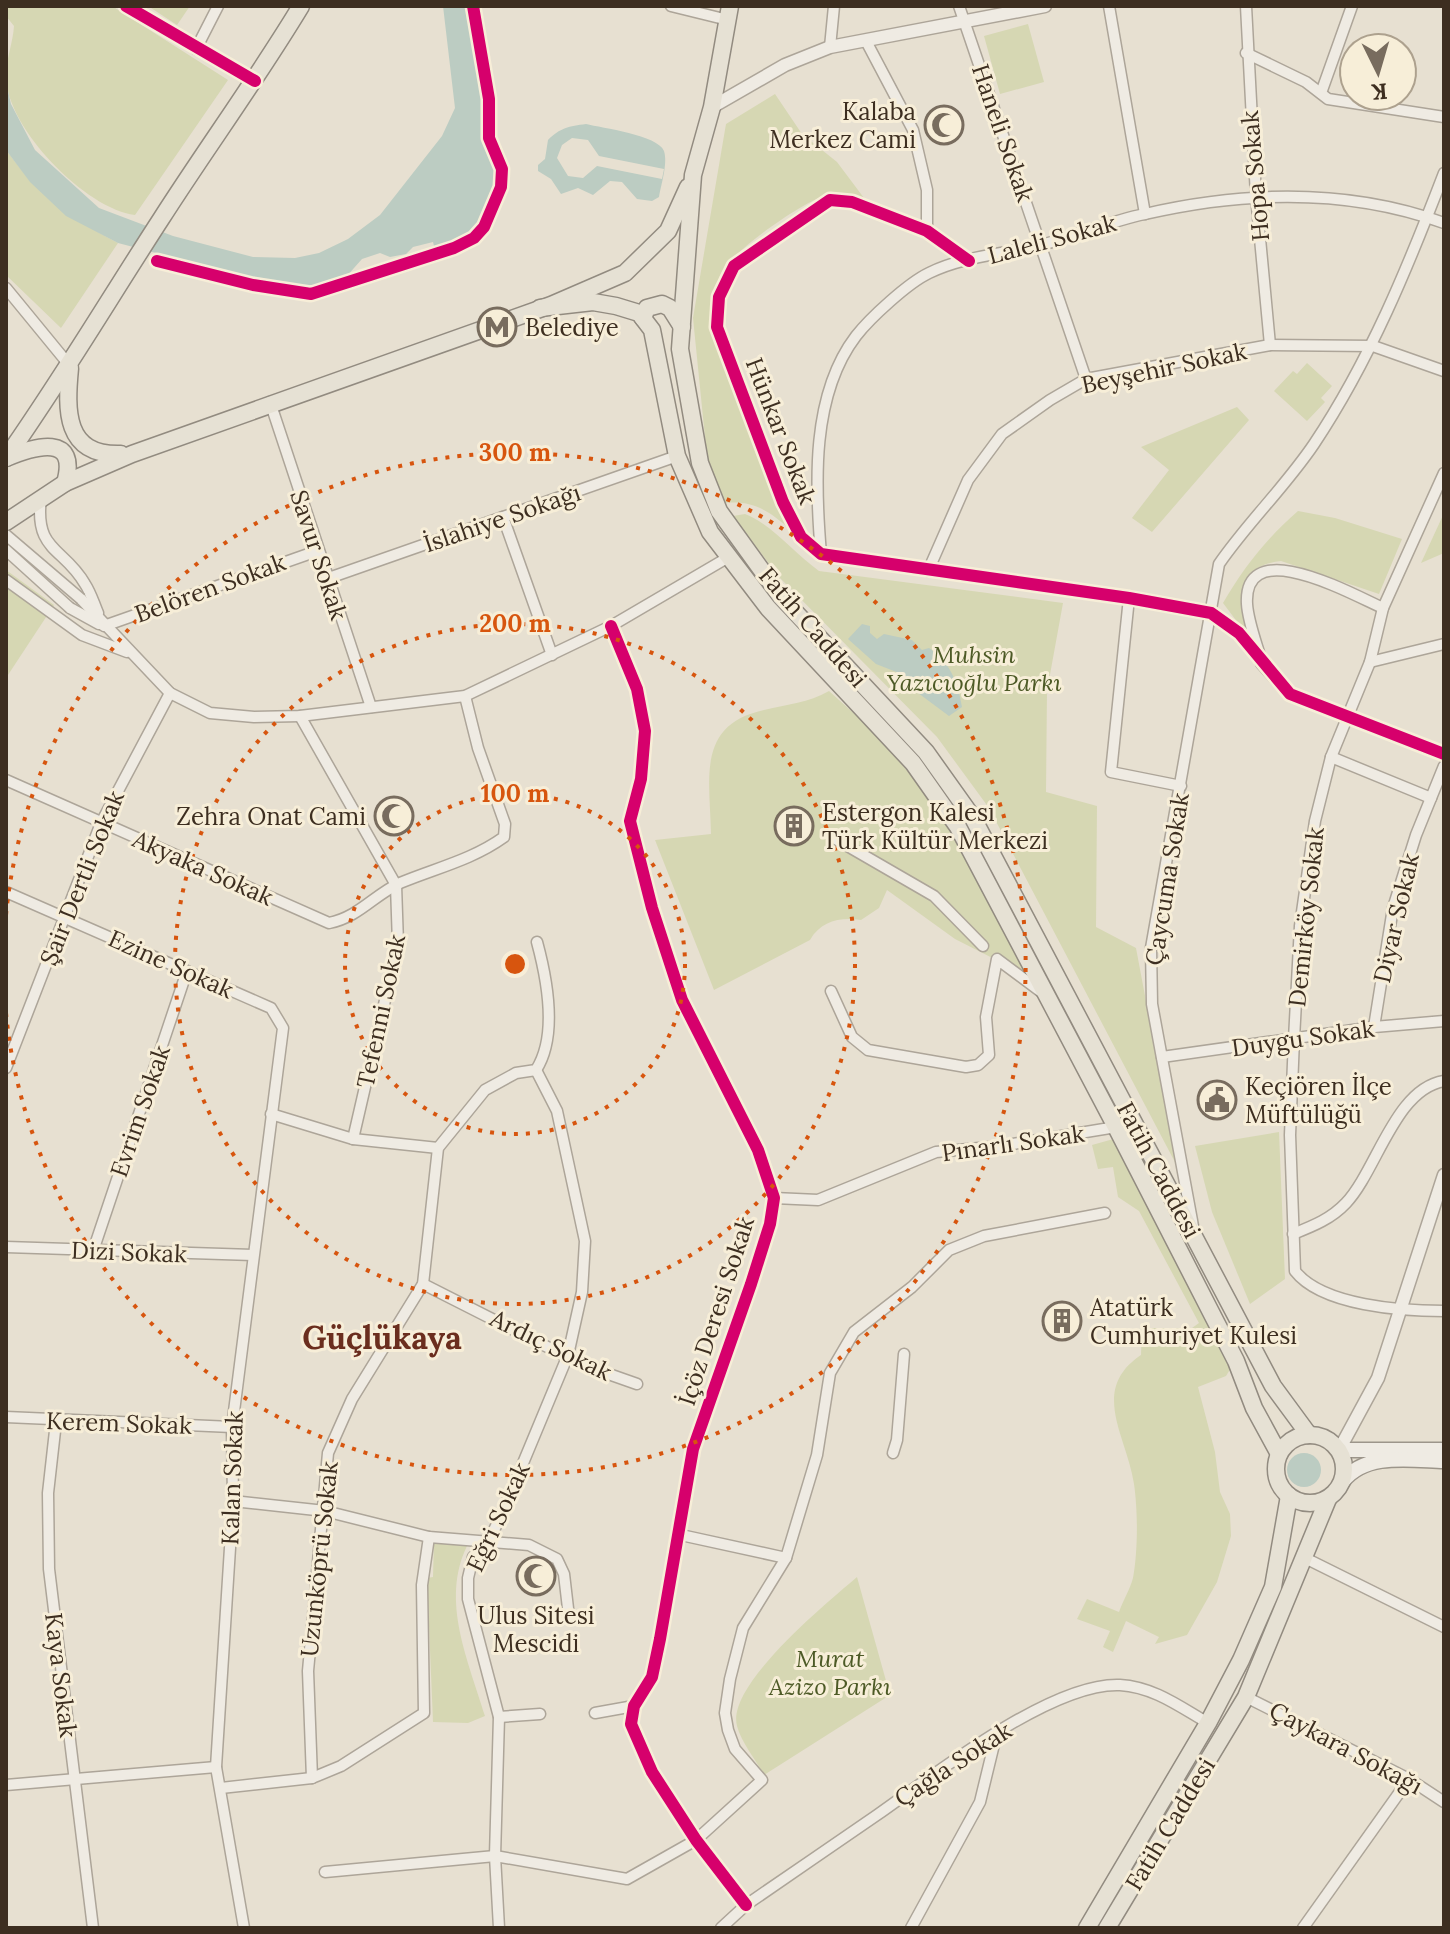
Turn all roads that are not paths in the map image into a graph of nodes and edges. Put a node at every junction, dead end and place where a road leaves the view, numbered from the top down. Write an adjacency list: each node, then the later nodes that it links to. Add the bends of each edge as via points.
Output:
1 (218, 6): 14 (street)
2 (301, 6): 34 (main road)
3 (671, 6): 10 (street)
4 (834, 6): 13 (street)
5 (959, 6): 11 (street, Haneli Sokak)
6 (1045, 6): 11 (street)
7 (1109, 6): 22 (street)
8 (1246, 6): 15 (street, Hopa Sokak)
9 (1352, 6): 16 (street)
10 (729, 13): 17 (main road, Fatih Caddesi)
11 (966, 22): 12 (street); 26 (street, Haneli Sokak)
12 (866, 41): 13 (street); 25 (street, via 913,130 927,190)
13 (830, 47): 17 (street, via 785,65)
14 (196, 49)
15 (1246, 53): 16 (street); 21 (street, Hopa Sokak)
16 (1321, 93): 18 (street, via 1352,105)
17 (712, 107): 20 (main road, Fatih Caddesi)
18 (1444, 117)
19 (1444, 173): 23 (street, Çaycuma Sokak)
20 (693, 175): 29 (main road, via 668,231 647,255 625,273); 31 (main road, Fatih Caddesi)
21 (1256, 196): 22 (street, Laleli Sokak); 23 (street, Laleli Sokak, via 1329,196); 32 (street, Hopa Sokak)
22 (1145, 214): 26 (street, Laleli Sokak)
23 (1427, 217): 24 (street, Laleli Sokak); 33 (street, Çaycuma Sokak)
24 (1444, 223)
25 (927, 231): 27 (street, Hünkar Sokak); 48 (street, Hünkar Sokak, via 852,202 830,200 734,266 719,297 717,327 783,502 801,537)
26 (1041, 245): 27 (street, Laleli Sokak); 36 (street, Haneli Sokak)
27 (969, 261): 48 (street, Laleli Sokak, via 928,273 899,296 856,337 842,363 821,427)
28 (6, 288): 34 (street)
29 (540, 308): 30 (main road, via 593,302); 37 (main road)
30 (643, 318): 31 (main road, via 647,308 662,304); 39 (main road, Fatih Caddesi, via 656,344)
31 (682, 327): 100 (main road, Fatih Caddesi, via 687,401 700,463 719,511 781,597 926,752 973,818)
32 (1270, 345): 33 (street, Beyşehir Sokak); 36 (street, Beyşehir Sokak)
33 (1373, 346): 35 (street, Beyşehir Sokak); 55 (street, Çaycuma Sokak, via 1315,443 1219,564)
34 (70, 366): 38 (main road, via 67,401 79,440 102,455); 40 (main road)
35 (1444, 371)
36 (1086, 379): 50 (street, Beyşehir Sokak, via 1002,434 968,480)
37 (270, 402): 38 (main road); 47 (street, Savur Sokak)
38 (132, 454): 42 (main road)
39 (677, 456): 44 (street, İslahiye Sokağı); 49 (main road, Fatih Caddesi)
40 (6, 458): 42 (main road, via 44,445 57,448 67,457)
41 (1444, 473): 54 (street, Demirköy Sokak)
42 (65, 483): 43 (main road)
43 (41, 498): 45 (main road); 56 (street, via 40,531 50,549 85,582)
44 (503, 517): 51 (street, İslahiye Sokağı); 60 (street)
45 (7, 525): 56 (street, bridge)
46 (6, 550): 56 (street, bridge, via 70,608)
47 (317, 551): 51 (street, Savur Sokak); 56 (street, Belören Sokak)
48 (821, 554): 50 (street)
49 (727, 558): 57 (street); 83 (main road, Fatih Caddesi, via 913,763 958,827)
50 (928, 571): 53 (street)
51 (326, 579): 65 (street, Savur Sokak)
52 (6, 580): 59 (street, via 82,635)
53 (1129, 598): 55 (street); 72 (street, via 1111,772)
54 (1383, 608): 61 (street, Demirköy Sokak); 62 (street, via 1296,571 1278,568 1264,574 1250,584 1247,603)
55 (1211, 613): 62 (street, via 1239,633); 72 (street, Çaycuma Sokak)
56 (104, 626): 59 (street)
57 (611, 626): 60 (street); 97 (street, İçöz Deresi Sokak, via 637,689 645,731 630,821 652,908 682,1000 758,1150)
58 (1444, 644): 61 (street)
59 (130, 653): 63 (street)
60 (552, 655): 64 (street)
61 (1370, 662): 67 (street, Demirköy Sokak)
62 (1262, 663): 67 (street, via 1290,694)
63 (170, 693): 66 (street, via 210,713); 74 (street, Şair Dertli Sokak)
64 (465, 696): 65 (street); 76 (street, Akyaka Sokak, via 505,824 504,837 482,854)
65 (371, 707): 66 (street)
66 (300, 716): 76 (street, Tefenni Sokak)
67 (1348, 719): 68 (street); 69 (street, Demirköy Sokak)
68 (1444, 754)
69 (1331, 757): 73 (street); 87 (street, Demirköy Sokak, via 1315,821 1300,926)
70 (1444, 766): 73 (street, Diyar Sokak)
71 (6, 780): 74 (street, Akyaka Sokak)
72 (1181, 786): 88 (street, Çaycuma Sokak, via 1151,948 1152,1004)
73 (1431, 798): 85 (street, Diyar Sokak, via 1393,908)
74 (101, 823): 76 (street, Akyaka Sokak, via 329,923 350,919); 78 (street, Şair Dertli Sokak)
75 (832, 837): 80 (street, via 934,896)
76 (396, 885): 94 (street, Tefenni Sokak, via 398,944)
77 (6, 892): 78 (street, Ezine Sokak)
78 (66, 916): 81 (street, Ezine Sokak); 89 (street, Şair Dertli Sokak)
79 (537, 942): 90 (street, via 547,978 547,1018 544,1058)
80 (983, 946)
81 (187, 971): 86 (street, Ezine Sokak, via 271,1008); 102 (street, Evrim Sokak)
82 (831, 991): 83 (street, via 852,1037 868,1050 966,1067 989,1055 986,1017 997,959)
83 (1048, 997): 93 (main road, Fatih Caddesi)
84 (1444, 1021): 85 (street, Duygu Sokak)
85 (1374, 1027): 87 (street, Duygu Sokak)
86 (283, 1028): 92 (street, Kalan Sokak)
87 (1294, 1039): 88 (street, Duygu Sokak); 99 (street, Demirköy Sokak)
88 (1162, 1057): 100 (street, Çaycuma Sokak)
89 (6, 1068)
90 (536, 1070): 95 (street, via 516,1073 485,1090); 108 (street, Eğri Sokak, via 557,1111 585,1241 582,1292)
91 (1444, 1081): 99 (street, via 1410,1099 1348,1202 1326,1221)
92 (271, 1114): 94 (street); 103 (street, Kalan Sokak)
93 (1116, 1127): 97 (street, Pınarlı Sokak, via 936,1152 818,1200); 117 (main road, Fatih Caddesi)
94 (353, 1139): 95 (street)
95 (438, 1148): 104 (street, Uzunköprü Sokak)
96 (1444, 1177): 105 (street)
97 (774, 1198): 124 (street, İçöz Deresi Sokak, via 756,1269 693,1449)
98 (1105, 1213): 128 (street, via 984,1236 949,1250 854,1332 830,1373 817,1455)
99 (1293, 1234): 105 (street, Demirköy Sokak, via 1300,1278 1335,1295)
100 (1196, 1240): 113 (main road, Fatih Caddesi, via 1273,1386)
101 (6, 1247): 102 (street, Dizi Sokak)
102 (93, 1251): 103 (street, Dizi Sokak)
103 (253, 1255): 112 (street, Kalan Sokak)
104 (423, 1284): 108 (street, Ardıç Sokak); 123 (street, Uzunköprü Sokak, via 352,1399 328,1453)
105 (1399, 1311): 106 (street); 114 (street, via 1378,1378)
106 (1444, 1311)
107 (904, 1354): 116 (street)
108 (568, 1355): 109 (street, Ardıç Sokak); 126 (street, Eğri Sokak)
109 (637, 1384)
110 (6, 1417): 111 (street, Kerem Sokak)
111 (56, 1422): 112 (street, Kerem Sokak); 140 (street, Kaya Sokak, via 48,1493 49,1569)
112 (232, 1427): 122 (street, Kalan Sokak)
113 (1309, 1435): 114 (main road); 117 (main road, via 1291,1440)
114 (1339, 1450): 115 (main road); 119 (main road, via 1345,1465)
115 (1444, 1450)
116 (893, 1453)
117 (1279, 1454): 120 (main road, via 1277,1477)
118 (1444, 1461): 119 (main road, via 1373,1462 1353,1467)
119 (1343, 1481): 121 (main road)
120 (1289, 1496): 121 (main road, via 1308,1503); 136 (main road, Fatih Caddesi, via 1273,1587)
121 (1328, 1499): 127 (main road, Fatih Caddesi)
122 (233, 1501): 123 (street); 138 (street, Kalan Sokak)
123 (325, 1511): 125 (street); 139 (street, Uzunköprü Sokak, via 308,1671)
124 (681, 1535): 128 (street); 132 (street, İçöz Deresi Sokak, via 652,1677)
125 (429, 1537): 126 (street); 139 (street, via 422,1585 424,1713 341,1766)
126 (487, 1544): 129 (street, via 529,1545 557,1559); 135 (street, Eğri Sokak, via 473,1557 468,1599)
127 (1303, 1557): 130 (street); 131 (main road, Fatih Caddesi)
128 (786, 1558): 145 (street, via 743,1628 725,1713 735,1749 762,1780)
129 (569, 1617)
130 (1444, 1627)
131 (1246, 1697): 141 (street, Çaykara Sokağı); 155 (main road, Fatih Caddesi)
132 (634, 1706): 133 (street); 145 (street, via 631,1724 652,1772)
133 (595, 1713)
134 (540, 1714): 135 (street)
135 (499, 1717): 146 (street, Eğri Sokak)
136 (1208, 1723): 137 (street, Çağla Sokak, via 1147,1688 1117,1685 1080,1691); 154 (main road, Fatih Caddesi)
137 (997, 1732): 148 (street, Çağla Sokak); 153 (street, via 980,1802)
138 (216, 1767): 140 (street); 143 (street, Kalan Sokak)
139 (312, 1778): 143 (street)
140 (75, 1779): 142 (street); 149 (street, Kaya Sokak)
141 (1409, 1779): 144 (street, Çaykara Sokağı); 156 (street)
142 (6, 1785)
143 (221, 1788): 150 (street, Kalan Sokak)
144 (1444, 1802)
145 (696, 1840): 146 (street, via 627,1879); 148 (street)
146 (495, 1856): 147 (street); 151 (street, Eğri Sokak)
147 (325, 1872)
148 (746, 1905): 152 (street, Çağla Sokak)
149 (93, 1928)
150 (244, 1928)
151 (499, 1928)
152 (721, 1928)
153 (911, 1928)
154 (1087, 1928)
155 (1107, 1928)
156 (1303, 1928)

